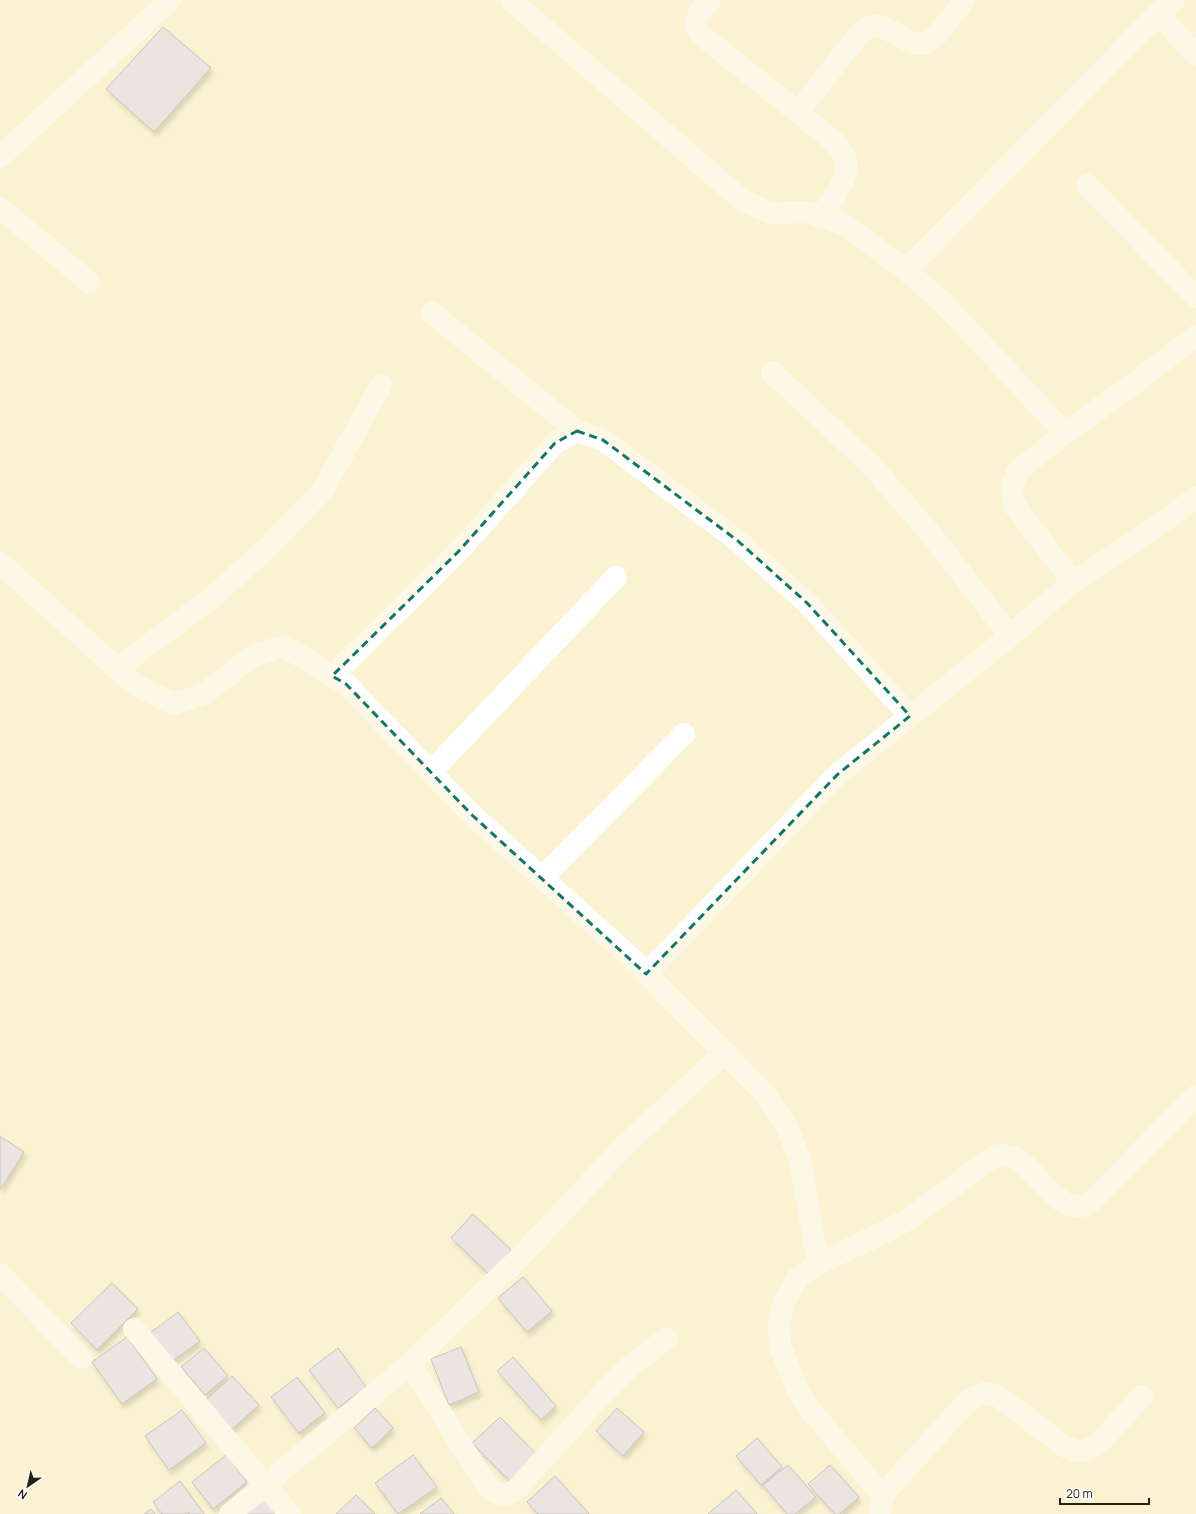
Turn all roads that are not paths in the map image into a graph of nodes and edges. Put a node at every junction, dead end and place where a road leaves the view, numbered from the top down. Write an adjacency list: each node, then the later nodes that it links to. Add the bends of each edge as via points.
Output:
1 (170, 0): 8 (street)
2 (511, 0): 11 (street, via 741,199 770,213 808,212)
3 (710, 0): 7 (street, via 699,13 695,25 701,35)
4 (964, 0): 7 (street, via 933,39 925,44 912,43 883,27 872,26 861,32)
5 (1166, 7): 6 (street); 12 (street)
6 (1196, 55)
7 (798, 112): 11 (street, via 829,137 843,153 848,167 843,184)
8 (0, 157)
9 (1087, 185): 14 (street)
10 (0, 208): 13 (street)
11 (820, 217): 12 (street, via 845,225)
12 (906, 270): 20 (street, via 942,302)
13 (89, 282)
14 (1196, 297)
15 (432, 313): 19 (street)
16 (1196, 336): 20 (street)
17 (772, 372): 25 (street, via 872,466 934,538)
18 (381, 385): 26 (street, via 323,490 265,550 208,601)
19 (577, 431): 27 (street, via 555,443 458,552); 28 (street, via 603,440 738,541 807,603)
20 (1065, 433): 24 (street, via 1018,470 1011,487 1014,504)
21 (1196, 498): 24 (street)
22 (0, 563): 26 (street)
23 (616, 577): 30 (street)
24 (1073, 582): 25 (street)
25 (1010, 636): 28 (street)
26 (116, 668): 27 (street, via 134,683 173,704 204,694 253,656 284,646)
27 (332, 676): 30 (street, via 346,684)
28 (910, 716): 32 (street, via 838,774)
29 (684, 734): 31 (street)
30 (431, 772): 31 (street, via 472,815)
31 (542, 878): 32 (street)
32 (646, 974): 33 (street)
33 (724, 1053): 35 (street, via 765,1094 788,1127 800,1159); 40 (street, via 625,1144 522,1255)
34 (1196, 1096): 35 (street, via 1094,1200 1083,1206 1070,1206 1060,1200 1024,1165 1012,1157 1000,1155 989,1160 910,1218)
35 (818, 1264): 43 (street, via 799,1278 785,1300 779,1322 780,1345 796,1387 808,1407)
36 (0, 1274): 39 (street)
37 (134, 1329): 42 (street)
38 (666, 1339): 40 (street, via 631,1365 517,1489 508,1495 497,1494 487,1486)
39 (81, 1358)
40 (410, 1364): 42 (street)
41 (1142, 1396): 43 (street, via 1101,1441 1079,1452 1064,1446 998,1396 985,1394 969,1400)
42 (265, 1485): 44 (street); 45 (street)
43 (881, 1505)
44 (230, 1514)
45 (290, 1514)

